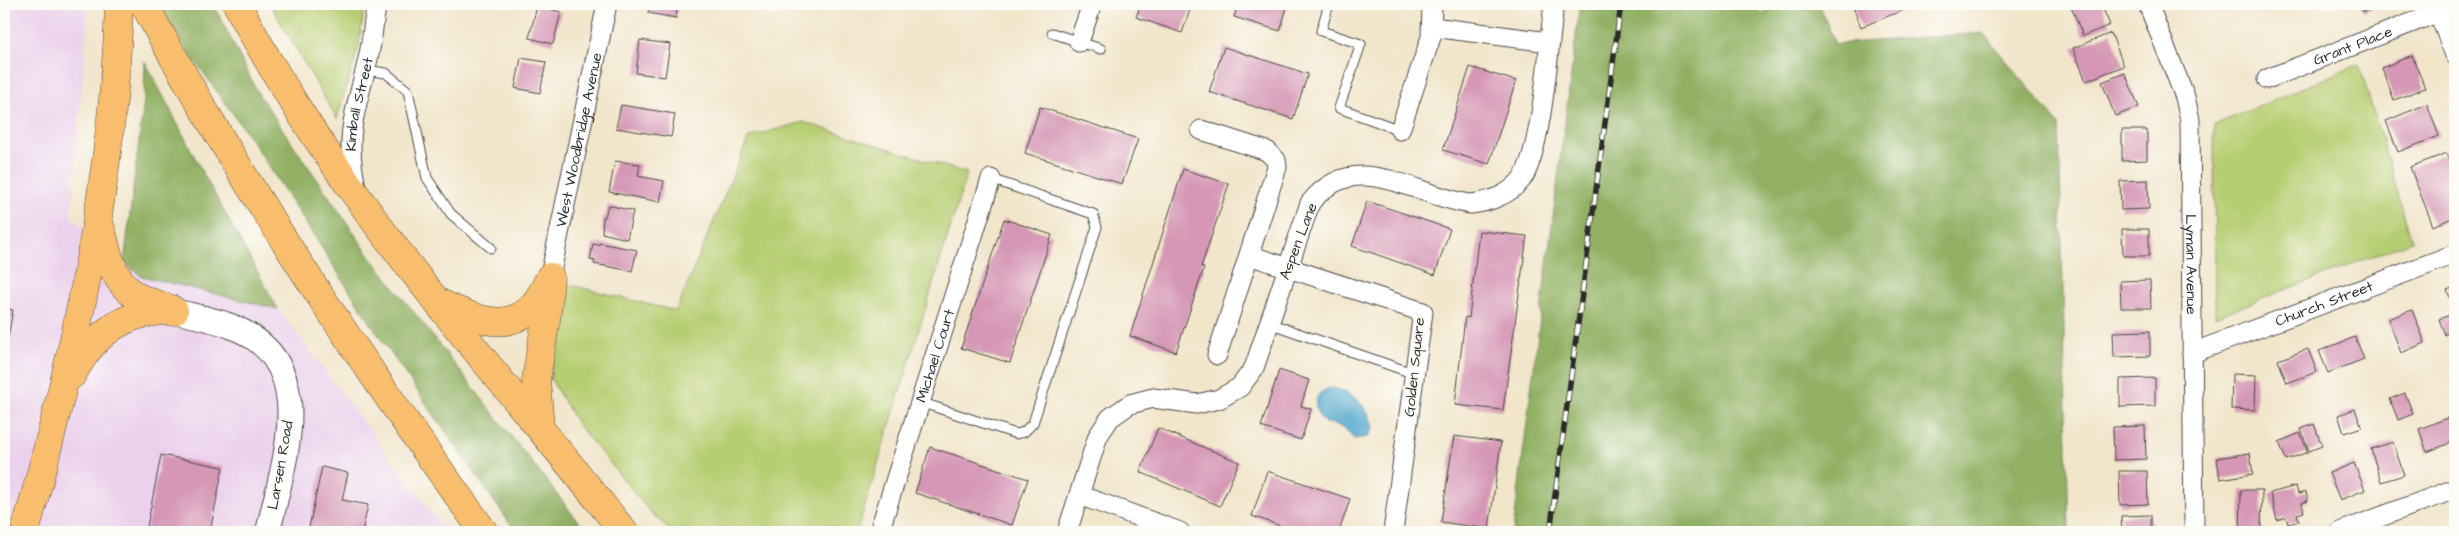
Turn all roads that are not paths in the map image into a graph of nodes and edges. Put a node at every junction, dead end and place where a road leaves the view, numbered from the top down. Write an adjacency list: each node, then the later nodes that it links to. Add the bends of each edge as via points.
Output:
1 (119, 4): 24 (highway, via 112,106)
2 (144, 4): 39 (highway, via 261,201)
3 (238, 4): 23 (highway, via 288,95)
4 (606, 4): 29 (street, West Woodbridge Avenue)
5 (1092, 4): 14 (street)
6 (1329, 4): 21 (lane, via 1321,31 1360,44 1339,108)
7 (1432, 4): 12 (street)
8 (1554, 4): 15 (street, Aspen Lane)
9 (2148, 4): 33 (street, Lyman Avenue, via 2185,97 2190,120)
10 (376, 7): 18 (street, Kimball Street)
11 (2437, 8): 17 (street); 19 (street, Grant Place)
12 (1433, 27): 15 (street); 21 (street)
13 (1052, 33): 14 (lane)
14 (1079, 42): 16 (lane)
15 (1549, 42): 28 (street, Aspen Lane, via 1535,148 1529,168 1515,187 1493,199 1471,204 1370,175 1346,177 1326,187 1310,204)
16 (1101, 49)
17 (2455, 55)
18 (365, 70): 23 (street, Kimball Street, via 349,144 355,187); 25 (lane, via 386,74 408,91 426,178 451,214)
19 (2266, 79)
20 (1202, 130): 27 (street, via 1267,151 1276,160 1275,173)
21 (1400, 130)
22 (991, 179): 37 (street, Michael Court); 37 (lane, via 1093,214 1097,227 1033,423 1024,432 1016,434)
23 (362, 205): 30 (highway)
24 (97, 215): 31 (highway, via 120,282 138,297); 36 (highway)
25 (491, 248)
26 (2455, 254): 33 (street, Church Street)
27 (1249, 255): 28 (street); 34 (street)
28 (1287, 268): 32 (street, Aspen Lane); 35 (street, Golden Square, via 1423,312)
29 (550, 277): 30 (highway, via 532,309 506,322 495,323 470,317); 38 (highway, via 536,380)
30 (435, 301): 38 (highway)
31 (174, 311): 36 (highway, via 151,311 128,317 108,329 78,364); 43 (street, Larsen Road, via 233,327 249,335 270,350 282,368 289,392 289,424)
32 (1269, 323): 35 (lane); 41 (street, Aspen Lane, via 1251,373 1230,394 1196,404 1153,398 1130,404 1110,418 1098,436)
33 (2192, 353): 51 (street, Lyman Avenue)
34 (1217, 354)
35 (1415, 374): 50 (street, Golden Square)
36 (61, 397): 42 (highway)
37 (920, 402): 47 (street, Michael Court)
38 (540, 426): 46 (highway)
39 (418, 440): 44 (highway); 45 (highway)
40 (2455, 489): 52 (street)
41 (1079, 495): 48 (street, Aspen Lane); 49 (street)
42 (25, 532)
43 (268, 532)
44 (462, 532)
45 (484, 532)
46 (624, 532)
47 (879, 532)
48 (1067, 532)
49 (1180, 532)
50 (1393, 532)
51 (2194, 532)
52 (2340, 532)

